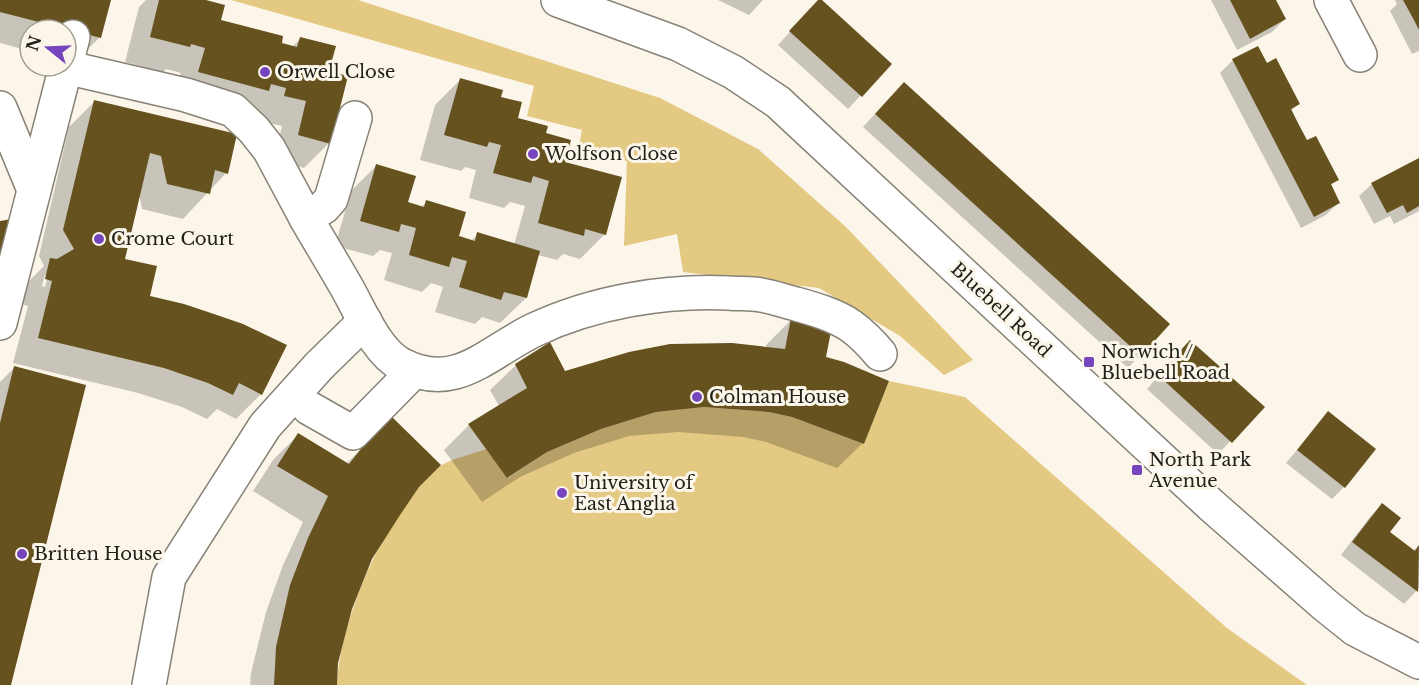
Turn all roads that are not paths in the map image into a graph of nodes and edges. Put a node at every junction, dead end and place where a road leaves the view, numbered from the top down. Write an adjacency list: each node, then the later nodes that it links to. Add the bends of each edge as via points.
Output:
1 (558, 0): 15 (street, Bluebell Road, via 678,44 734,72 778,102 1211,505 1325,605 1355,629)
2 (1331, 0): 3 (street)
3 (1360, 55)
4 (78, 62): 9 (street, via 233,110 268,149)
5 (62, 78): 8 (street)
6 (0, 108): 8 (street)
7 (355, 118): 9 (street, via 331,199)
8 (34, 190): 11 (street)
9 (306, 218): 10 (street)
10 (365, 321): 13 (street, via 386,353); 16 (street, via 265,426 169,577)
11 (0, 323)
12 (880, 354): 13 (street, via 849,324 816,310 760,295 704,292 652,296 574,315 534,330 450,375)
13 (414, 371): 14 (street, via 353,433)
14 (309, 408)
15 (1419, 662)
16 (149, 685)

